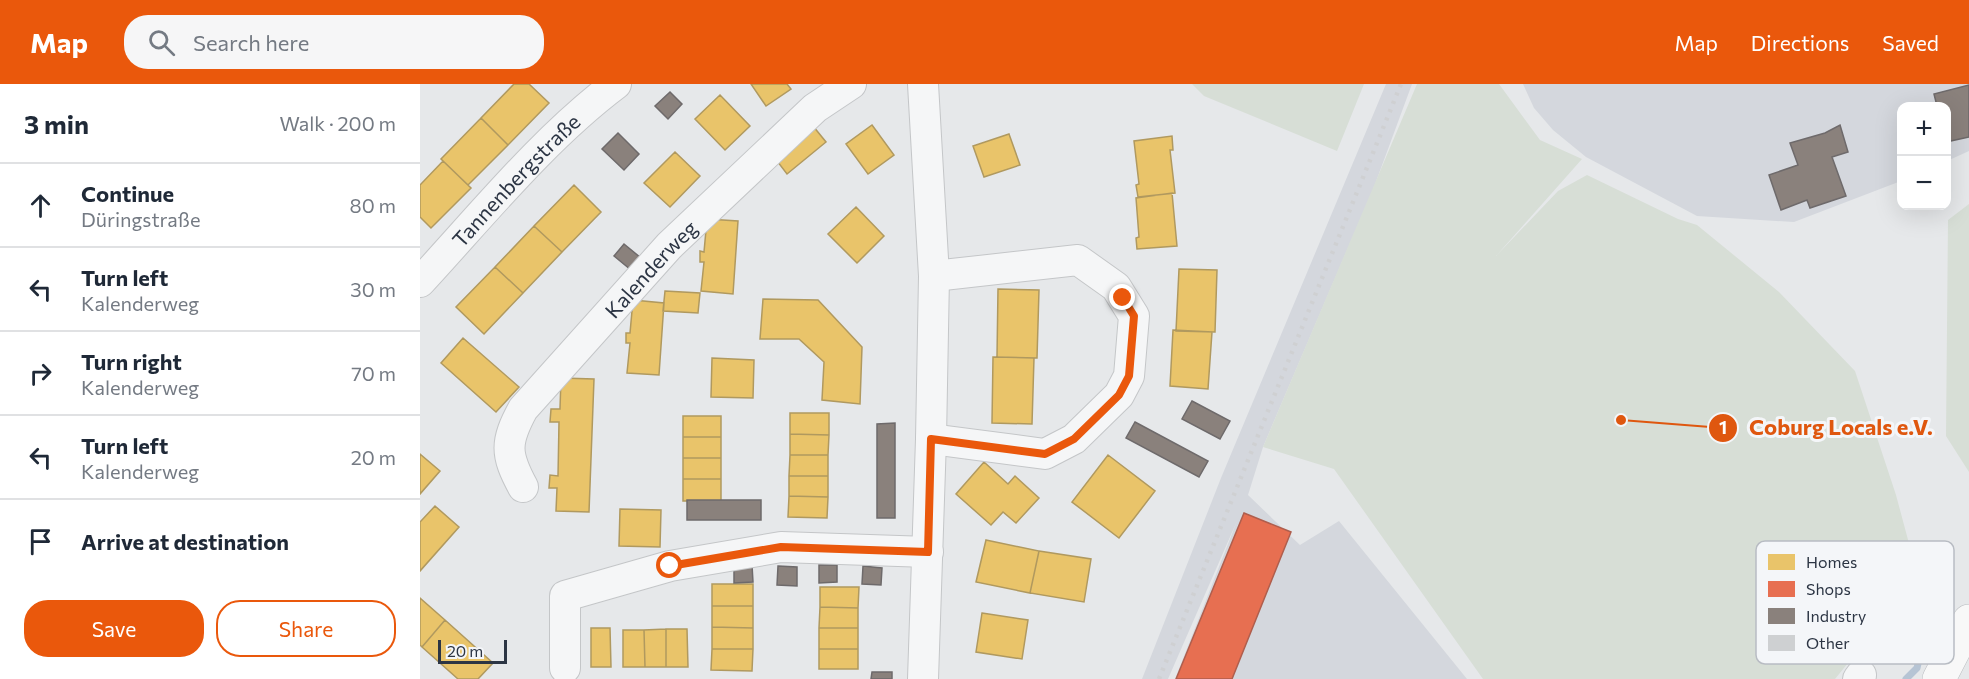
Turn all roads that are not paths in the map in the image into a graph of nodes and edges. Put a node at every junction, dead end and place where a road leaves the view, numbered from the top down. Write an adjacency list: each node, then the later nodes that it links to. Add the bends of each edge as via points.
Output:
1 (616, 84): 5 (street, Tannenbergstraße, via 585,107 551,141)
2 (851, 84): 7 (street, Kalenderweg, via 814,108 669,246 524,409 509,443 511,466)
3 (923, 84): 4 (street)
4 (934, 276): 6 (street); 6 (street, via 1078,260 1116,287 1134,316 1129,376 1119,395 1074,439 1045,454)
5 (420, 282)
6 (931, 439): 8 (street)
7 (523, 487)
8 (928, 552): 13 (street, via 781,547 670,566 565,596); 14 (street)
9 (1969, 621): 11 (highway)
10 (1969, 640): 16 (highway)
11 (1954, 650)
12 (1947, 664): 15 (highway)
13 (565, 668)
14 (923, 679)
15 (1939, 679)
16 (1961, 679)

